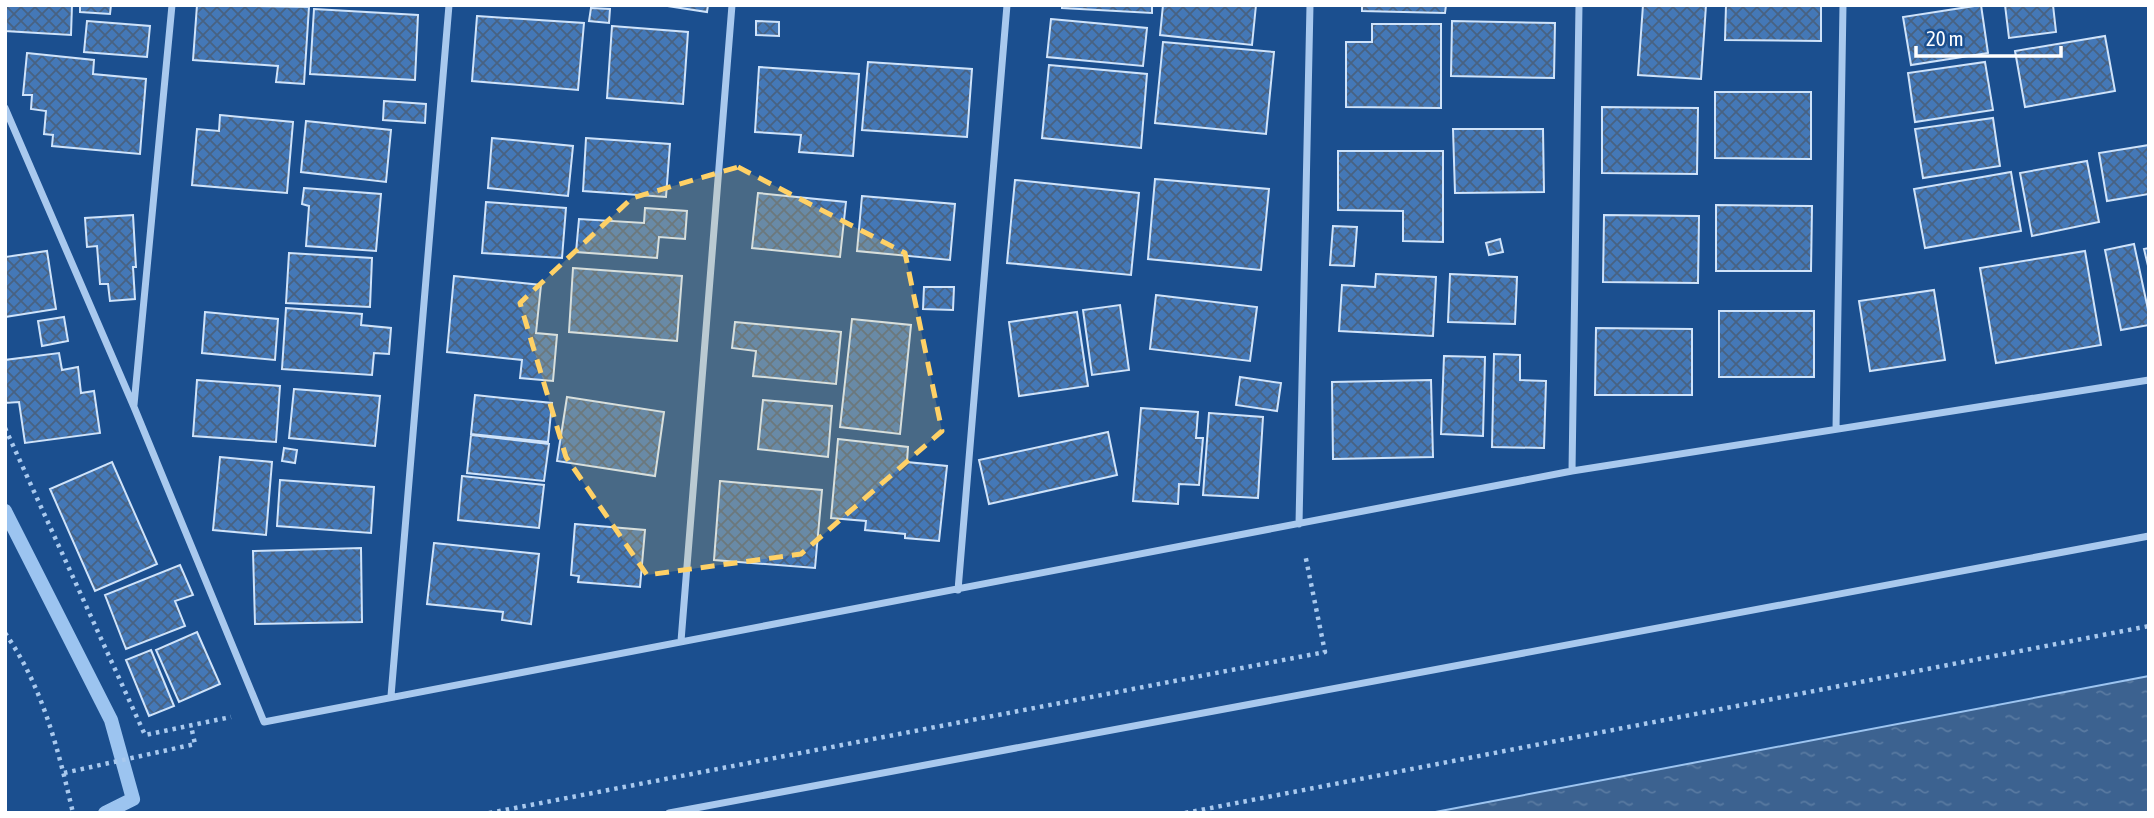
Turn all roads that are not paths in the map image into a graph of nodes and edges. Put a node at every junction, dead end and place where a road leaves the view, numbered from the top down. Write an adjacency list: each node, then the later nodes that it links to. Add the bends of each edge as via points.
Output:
1 (172, 5): 10 (street)
2 (449, 5): 17 (street)
3 (732, 5): 16 (street)
4 (1007, 5): 15 (street)
5 (1310, 5): 13 (street)
6 (1579, 5): 12 (street)
7 (1843, 5): 11 (street)
8 (5, 108): 10 (street)
9 (2149, 380): 11 (street)
10 (134, 407): 17 (street, via 264,722)
11 (1836, 429): 12 (street)
12 (1572, 471): 13 (street)
13 (1299, 524): 15 (street)
14 (2149, 536): 18 (street)
15 (958, 590): 16 (street)
16 (681, 641): 17 (street)
17 (391, 696)
18 (669, 813)

